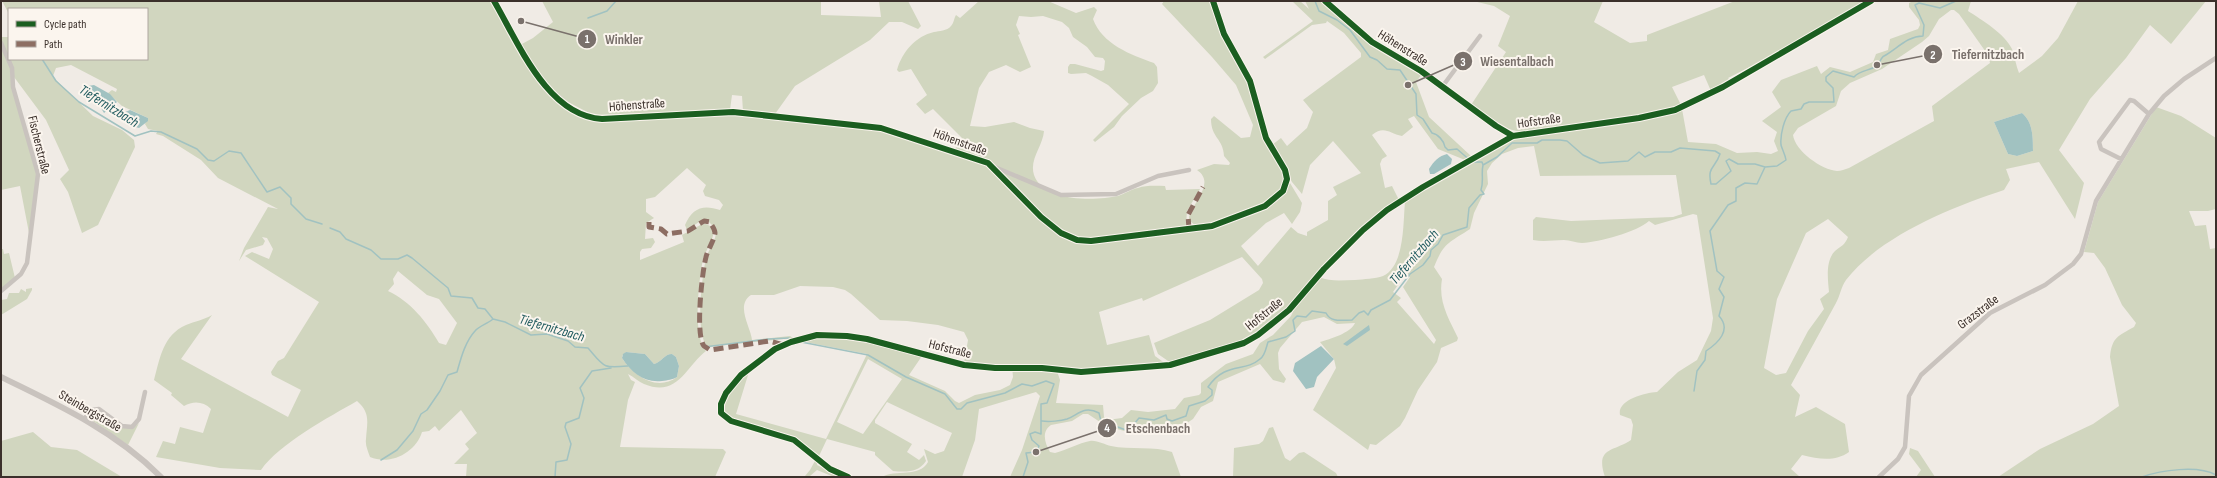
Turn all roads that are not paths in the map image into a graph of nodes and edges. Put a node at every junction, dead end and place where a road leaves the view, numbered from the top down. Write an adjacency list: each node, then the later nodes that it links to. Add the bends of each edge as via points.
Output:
1 (494, 1): 14 (street, Höhenstraße, via 539,79 574,111 584,116 602,119 733,112 867,126 939,146)
2 (1213, 1): 14 (street, Höhenstraße, via 1224,34 1250,81 1266,138 1287,175 1283,191 1271,203 1212,226 1108,240 1077,240 1061,233 1041,217)
3 (1325, 1): 10 (street, Höhenstraße, via 1372,42)
4 (1871, 1): 12 (street, Hofstraße, via 1735,80 1675,110 1639,118)
5 (1480, 36): 10 (street)
6 (1, 43): 8 (street, Fischerstraße)
7 (2216, 58): 11 (street, Grazstraße, via 2184,79 2164,96)
8 (8, 59)
9 (8, 60): 16 (street, Fischerstraße, via 12,68 13,87 38,177 27,263 21,274)
10 (1442, 87): 12 (street, Höhenstraße)
11 (2149, 114): 13 (street, Grazstraße); 13 (street, via 2130,100 2099,142 2101,149)
12 (1513, 136): 21 (street, Hofstraße, via 1395,204 1370,223 1324,269 1289,310 1258,335 1244,343 1183,362 1152,368 1090,372 982,367 958,364 880,342 827,335 784,344 765,355 741,375 723,399 721,408 724,416 731,421 794,440 830,469)
13 (2120, 159): 22 (street, Grazstraße, via 2094,208 2083,248 2073,264 2045,285 1990,313 1921,375 1909,396 1905,447 1898,459)
14 (988, 164): 15 (street, Höhenstraße, via 1061,195 1079,196 1119,194 1158,176)
15 (1189, 170)
16 (1, 291)
17 (1, 377): 19 (street, Steinbergstraße)
18 (145, 392): 19 (street, via 140,416 132,427 122,426 99,409 91,411)
19 (85, 418): 20 (street, Steinbergstraße, via 122,443)
20 (161, 477)
21 (848, 477)
22 (1879, 477)

